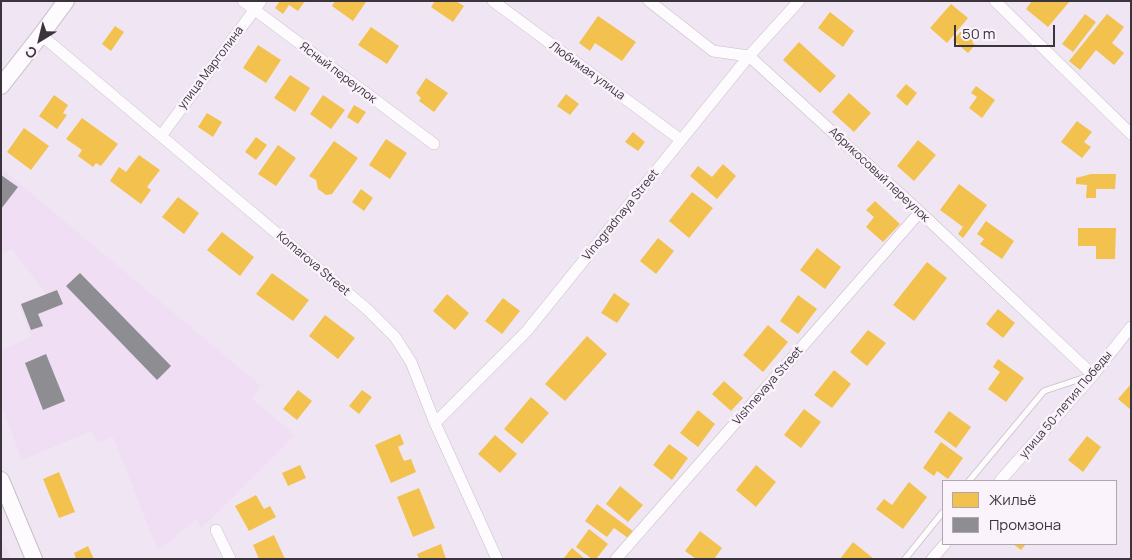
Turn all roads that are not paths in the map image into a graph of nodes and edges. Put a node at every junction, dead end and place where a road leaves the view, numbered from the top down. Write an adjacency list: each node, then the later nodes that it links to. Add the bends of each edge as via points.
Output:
1 (66, 1): 8 (main road)
2 (243, 1): 7 (street, Ясный переулок)
3 (493, 1): 13 (street, Любимая улица)
4 (648, 1): 9 (street, via 713,50)
5 (799, 1): 9 (street, Vinogradnaya Street)
6 (995, 1): 11 (street)
7 (258, 6): 12 (street, улица Марголина); 14 (street, Ясный переулок)
8 (41, 35): 10 (main road); 12 (street, Komarova Street)
9 (749, 56): 13 (street, Vinogradnaya Street); 15 (street, Абрикосовый переулок)
10 (1, 86)
11 (1131, 134)
12 (160, 136): 18 (street, Komarova Street, via 368,310 395,337 411,362)
13 (681, 140): 18 (street, Vinogradnaya Street, via 526,332)
14 (434, 144)
15 (920, 212): 17 (street, Абрикосовый переулок); 28 (street, Vishnevaya Street)
16 (1131, 327): 17 (street, улица 50-летия Победы)
17 (1093, 375): 20 (lane, via 1044,391); 21 (street, улица 50-летия Победы)
18 (435, 423): 27 (street, Komarova Street)
19 (1, 480): 25 (main road)
20 (970, 480)
21 (1001, 480)
22 (942, 513): 29 (lane)
23 (216, 530): 26 (street)
24 (944, 545): 30 (street)
25 (34, 559)
26 (230, 559)
27 (498, 559)
28 (616, 559)
29 (905, 559)
30 (932, 559)

